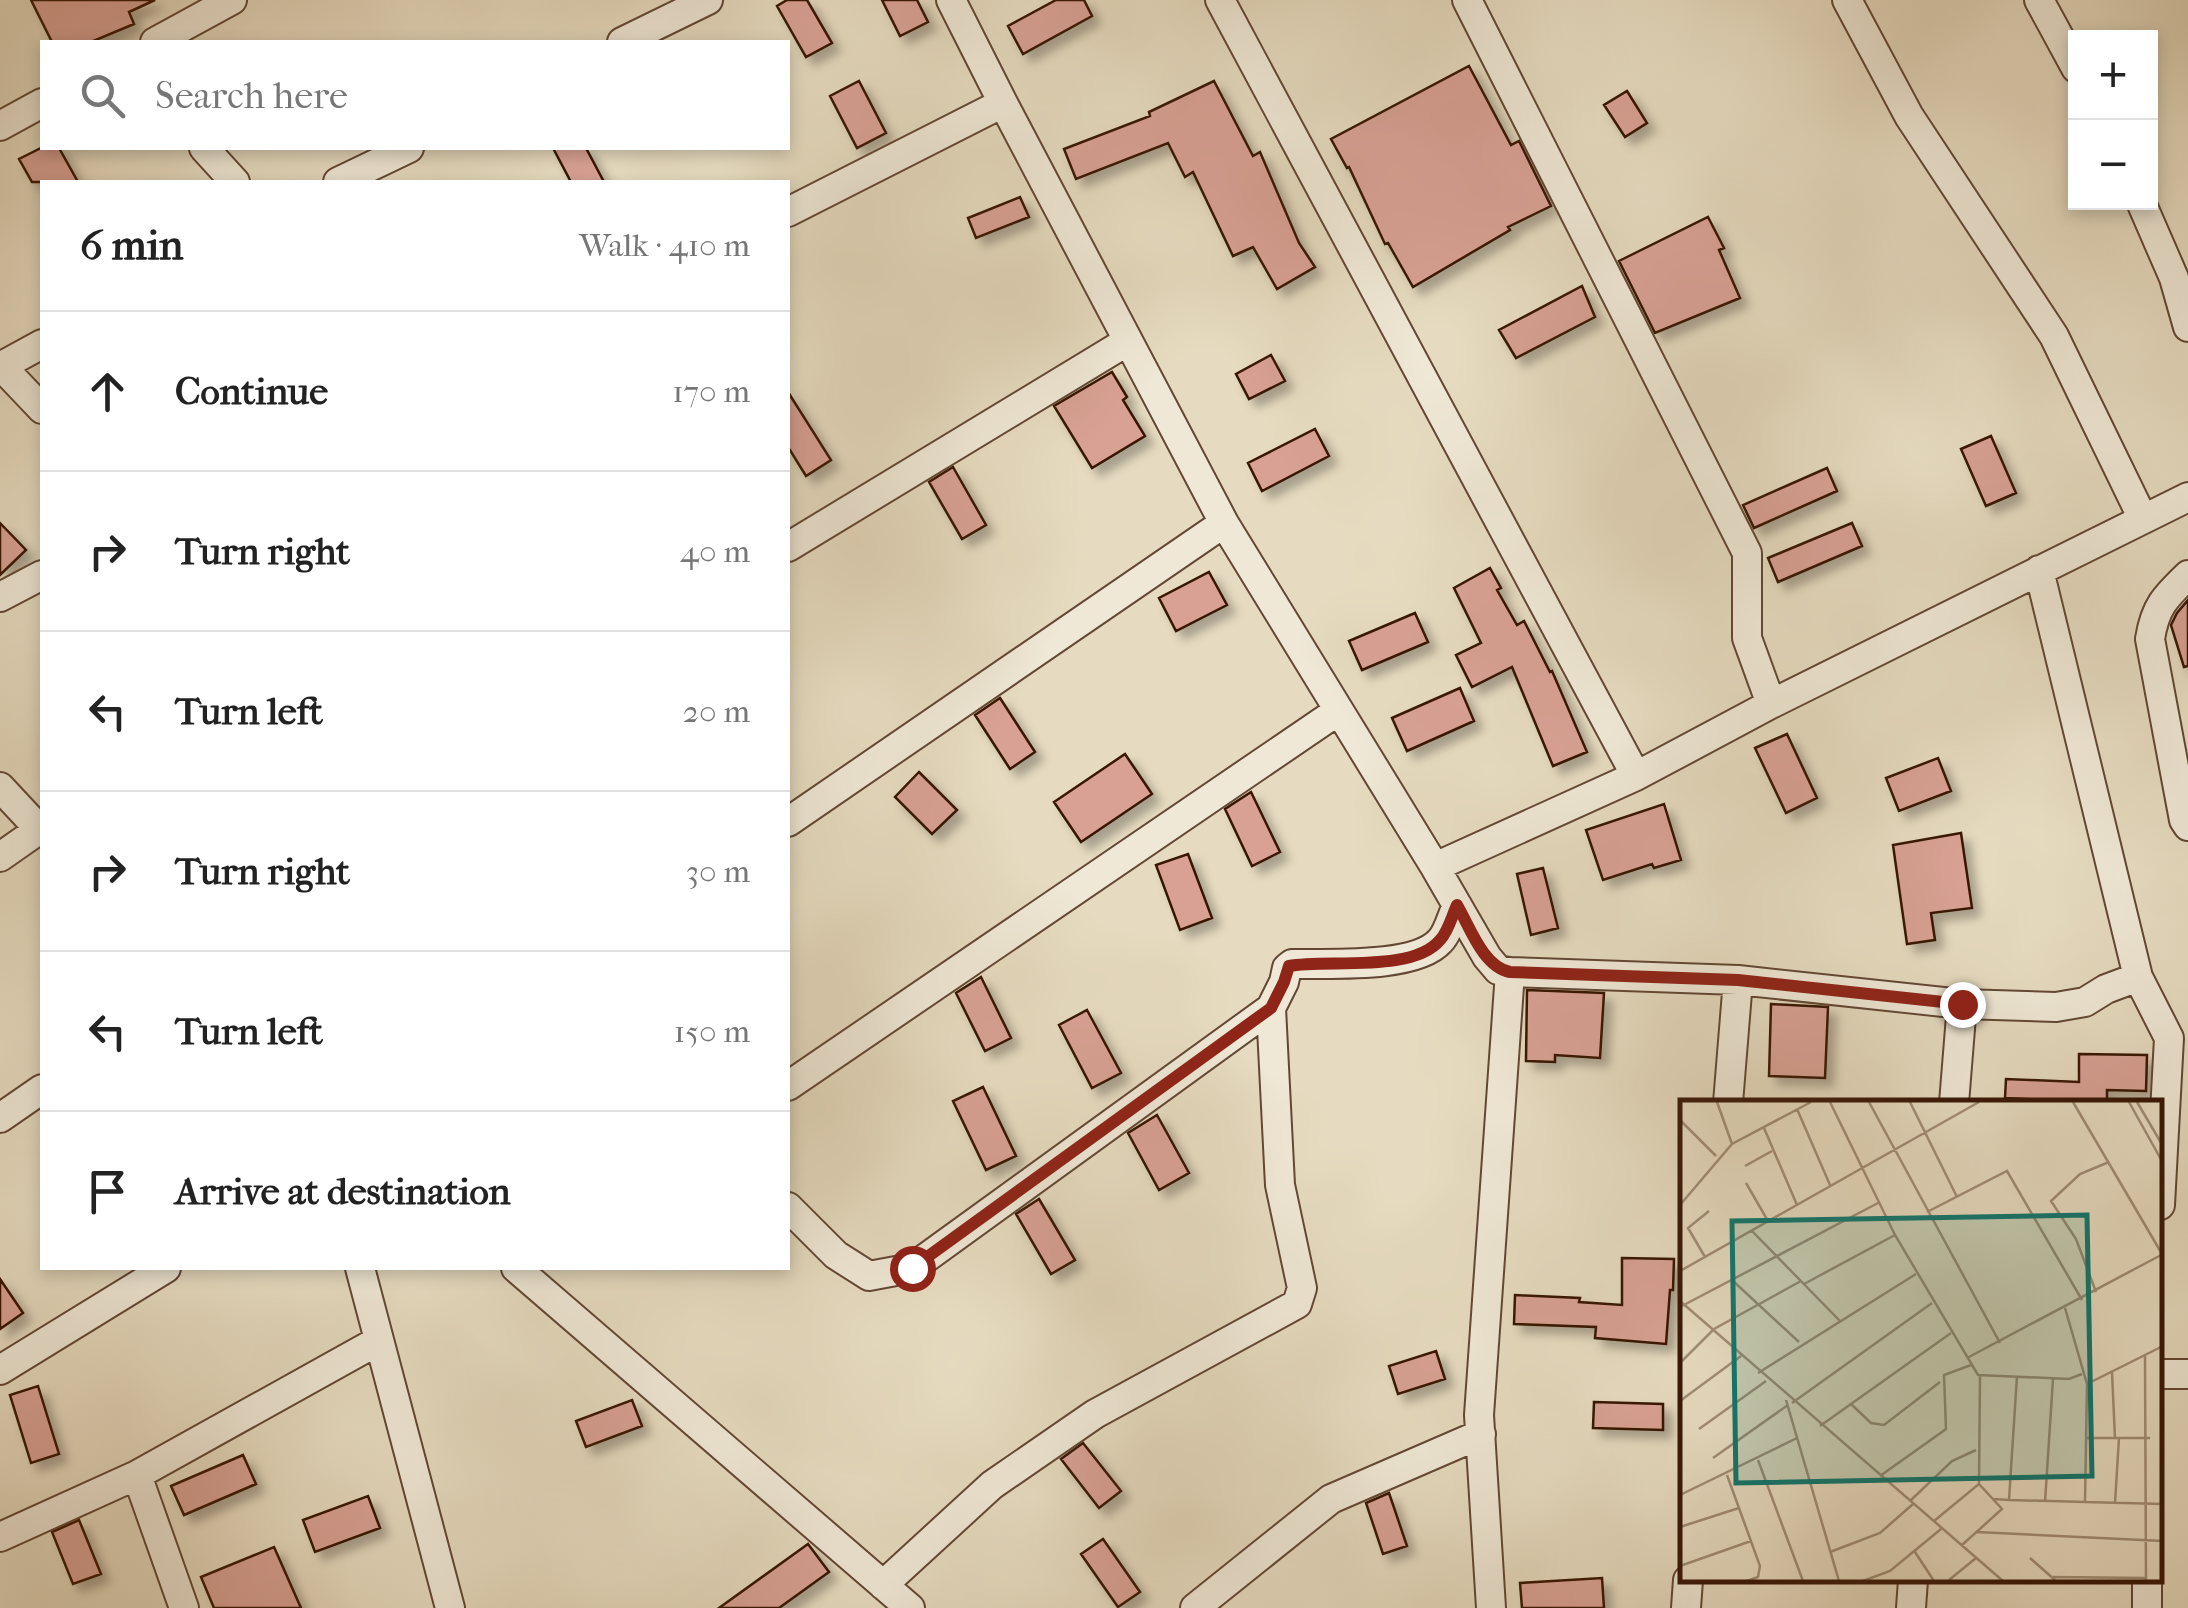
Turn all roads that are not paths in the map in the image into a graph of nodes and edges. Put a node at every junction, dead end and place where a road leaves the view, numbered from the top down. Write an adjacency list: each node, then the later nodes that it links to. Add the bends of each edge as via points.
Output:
1 (708, 0): 9 (street)
2 (951, 0): 11 (street)
3 (1220, 0): 35 (street)
4 (1467, 0): 33 (street, via 1748,553 1747,638)
5 (1846, 0): 26 (street, via 1909,116 2054,336)
6 (2039, 0): 10 (street)
7 (225, 2): 8 (street)
8 (158, 40)
9 (626, 40)
10 (2068, 53)
11 (1003, 103): 19 (street); 21 (street)
12 (40, 104): 13 (street)
13 (0, 126)
14 (206, 150): 16 (street)
15 (405, 150): 17 (street)
16 (234, 180)
17 (342, 180)
18 (2145, 210): 20 (street)
19 (790, 211)
20 (2188, 328)
21 (1128, 341): 27 (street); 28 (street)
22 (40, 345): 23 (street)
23 (1, 367): 24 (street)
24 (40, 407)
25 (2188, 497): 26 (street)
26 (2144, 519): 29 (street)
27 (1224, 522): 34 (street); 37 (street)
28 (790, 546)
29 (2039, 570): 33 (street); 44 (street)
30 (40, 576): 32 (street)
31 (2188, 576): 39 (street, via 2154,616 2150,639)
32 (0, 597)
33 (1771, 704): 35 (street)
34 (1338, 711): 41 (street); 49 (street)
35 (1636, 776): 41 (street)
36 (0, 787): 38 (street)
37 (790, 821)
38 (39, 823): 40 (street)
39 (2188, 826)
40 (0, 857)
41 (1435, 866): 42 (street)
42 (1457, 905): 43 (street, via 1487,957); 47 (street, via 1440,942 1418,954 1388,962 1289,966)
43 (1510, 972): 45 (street); 61 (street)
44 (2138, 977): 46 (street, via 2085,1002 2056,1007); 48 (street)
45 (1738, 980): 46 (street); 51 (street)
46 (1962, 1004): 52 (street)
47 (1271, 1008): 55 (street, via 912,1268 869,1276 836,1255); 67 (street, via 1280,1185 1302,1288 1296,1304 1095,1414 992,1485)
48 (2178, 1034): 54 (street)
49 (790, 1085)
50 (40, 1090): 53 (street)
51 (1728, 1100)
52 (1954, 1100)
53 (0, 1118)
54 (2163, 1176)
55 (790, 1208)
56 (163, 1270): 60 (street)
57 (360, 1270): 59 (street)
58 (522, 1270): 67 (street)
59 (378, 1341): 62 (street); 69 (street)
60 (0, 1370)
61 (1481, 1434): 71 (street, via 1331,1499); 72 (street)
62 (136, 1474): 63 (street); 68 (street)
63 (0, 1537)
64 (1688, 1583): 73 (street)
65 (1913, 1583): 74 (street)
66 (2148, 1583): 75 (street)
67 (883, 1585): 70 (street)
68 (184, 1608)
69 (450, 1608)
70 (910, 1608)
71 (1195, 1608)
72 (1491, 1608)
73 (1686, 1608)
74 (1911, 1608)
75 (2147, 1608)

